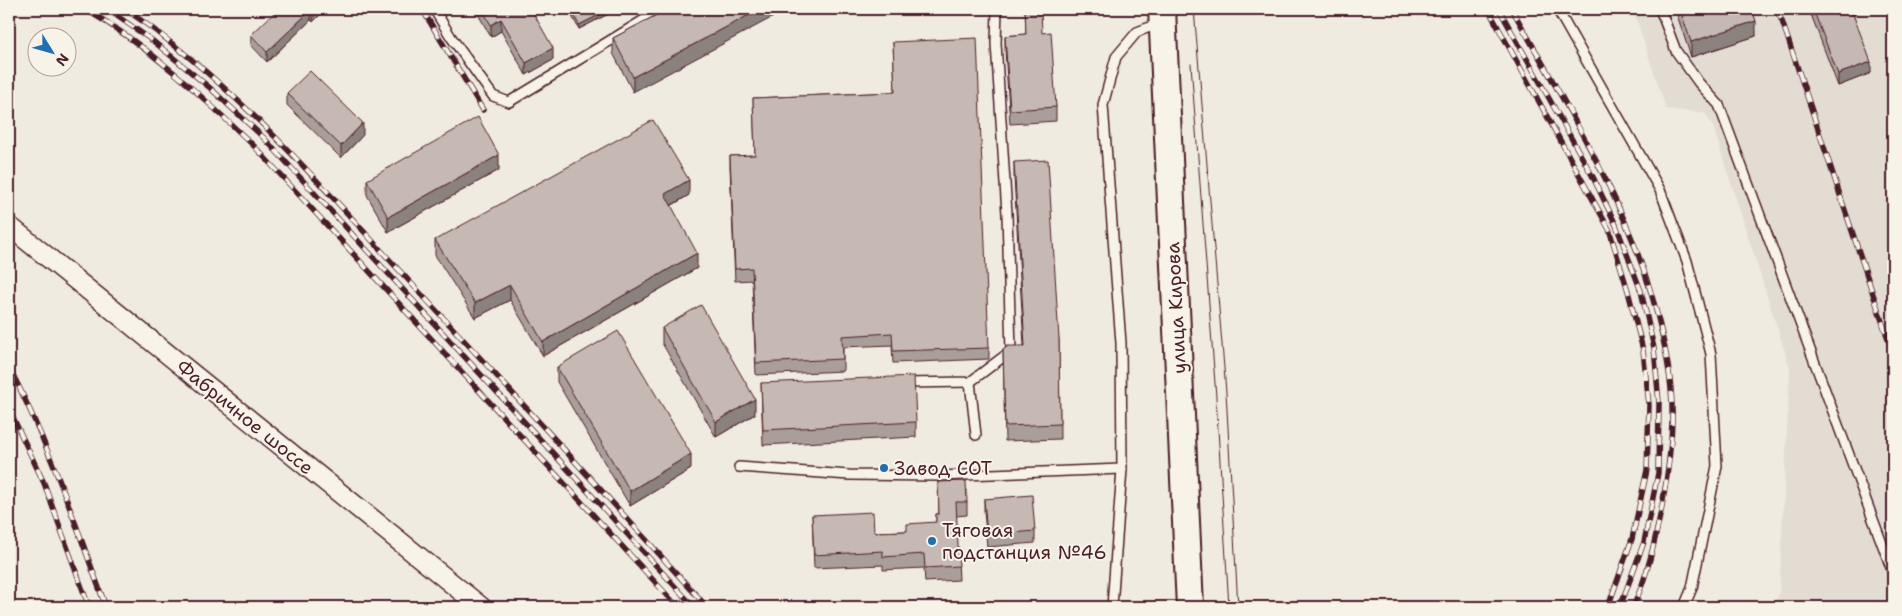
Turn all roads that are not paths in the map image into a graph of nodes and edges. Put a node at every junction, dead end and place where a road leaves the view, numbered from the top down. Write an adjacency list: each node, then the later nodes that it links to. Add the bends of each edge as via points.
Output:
1 (434, 9): 2 (lane, via 493,96 509,102)
2 (662, 9)
3 (998, 9): 8 (lane, via 996,43 1007,214 1011,351)
4 (1557, 9): 17 (lane, via 1660,190 1687,261 1711,354 1717,466 1692,588)
5 (1660, 9): 13 (lane, via 1676,51 1719,106)
6 (1162, 15): 12 (lane, via 1137,32 1116,58 1103,104 1121,343); 16 (main road, улица Кирова)
7 (9, 226): 14 (street, Фабричное шоссе)
8 (970, 382): 9 (lane); 10 (lane)
9 (891, 383)
10 (976, 435)
11 (740, 467): 12 (lane, via 849,475 940,476)
12 (1122, 469): 15 (lane)
13 (1893, 573)
14 (481, 607)
15 (1112, 607)
16 (1190, 607)
17 (1684, 607)

